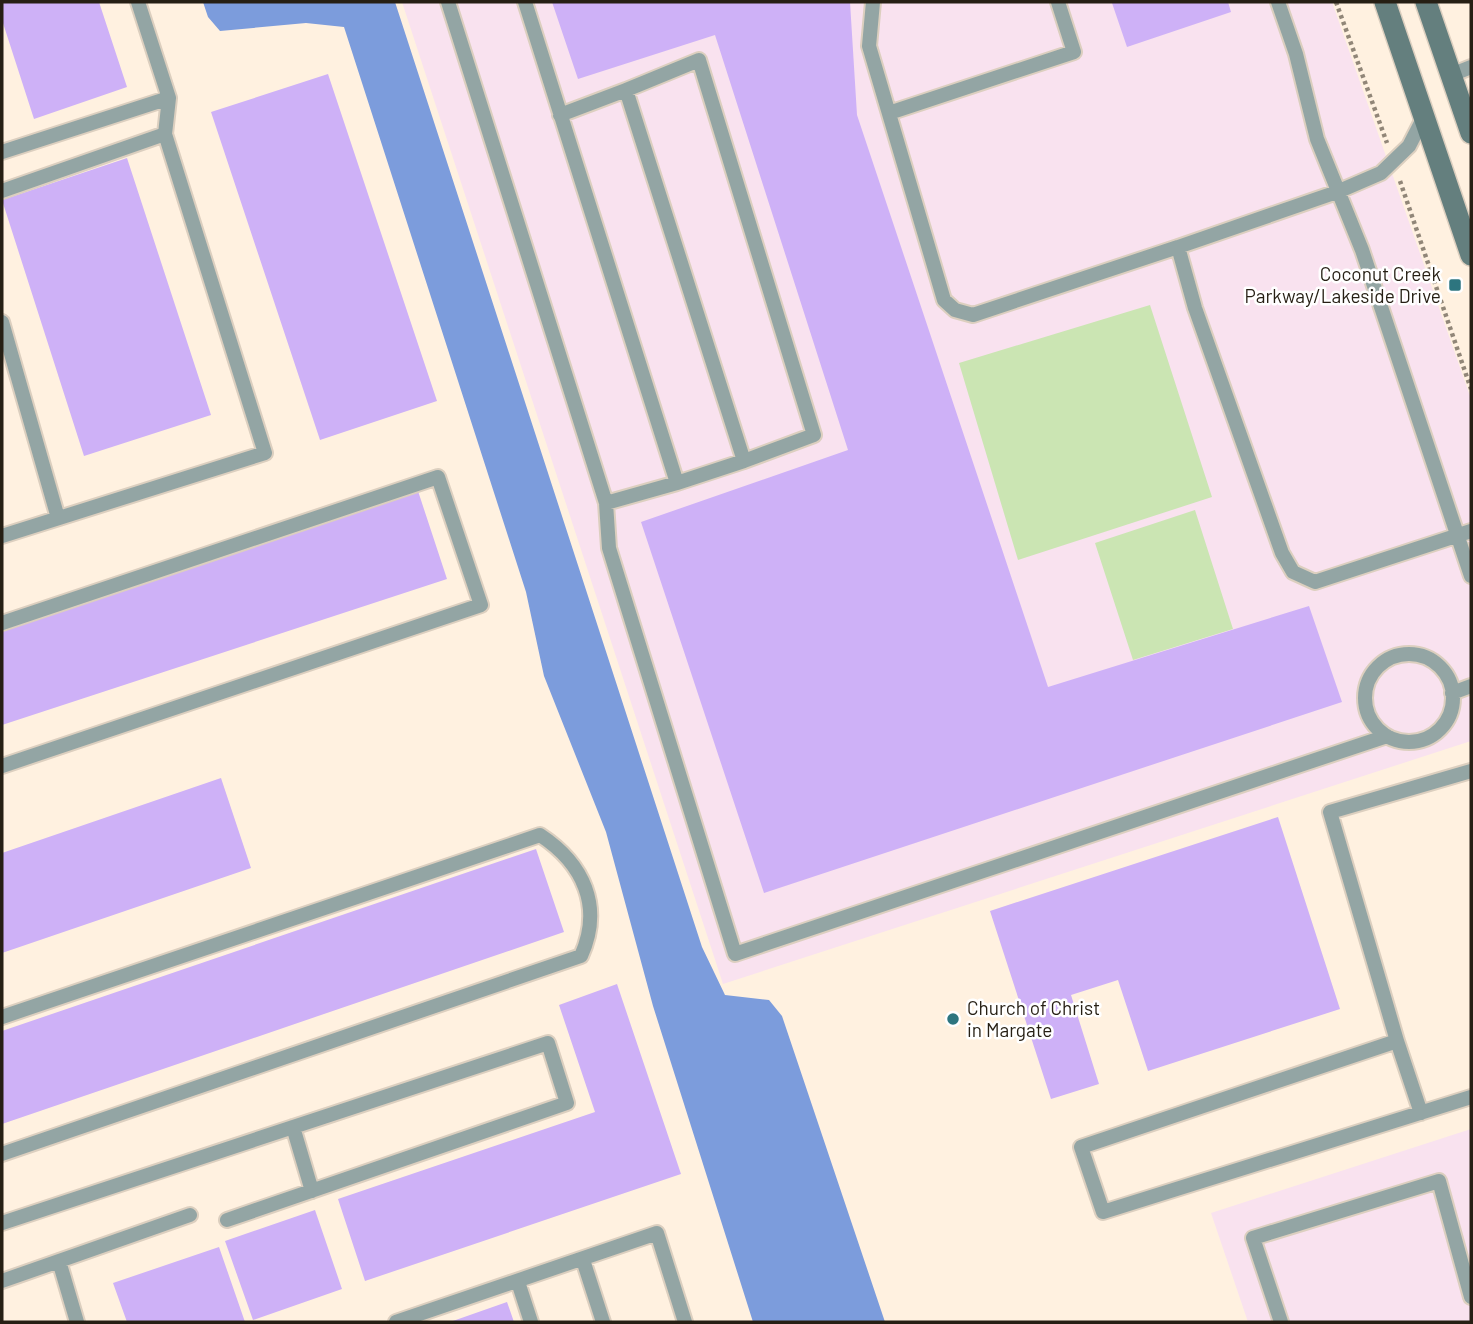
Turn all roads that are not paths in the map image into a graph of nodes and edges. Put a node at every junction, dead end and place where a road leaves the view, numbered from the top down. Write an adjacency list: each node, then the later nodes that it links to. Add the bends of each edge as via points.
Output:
1 (138, 2): 11 (lane)
2 (448, 2): 25 (lane)
3 (524, 2): 13 (lane)
4 (873, 2): 12 (lane, via 869,46)
5 (1058, 2): 12 (lane, via 1074,52)
6 (1279, 2): 19 (lane, via 1317,139)
7 (1385, 2): 14 (main road)
8 (1426, 2): 9 (main road)
9 (1461, 71): 15 (main road)
10 (626, 90): 13 (lane); 23 (lane); 23 (lane, via 699,60 814,435)
11 (169, 97): 16 (lane); 17 (lane)
12 (889, 113): 20 (lane, via 944,300 955,310 973,315)
13 (560, 115): 24 (lane)
14 (1424, 117): 19 (lane, via 1409,146 1394,162 1381,173); 21 (main road)
15 (1471, 133)
16 (164, 134): 18 (lane); 26 (lane, via 265,453)
17 (2, 152)
18 (2, 191)
19 (1337, 192): 20 (lane); 27 (lane)
20 (1178, 247): 27 (lane, via 1282,554 1293,572 1315,582)
21 (1471, 255)
22 (2, 322): 26 (lane)
23 (744, 461): 24 (lane)
24 (677, 483): 25 (lane)
25 (606, 503): 33 (lane, via 609,548 735,954)
26 (58, 518): 28 (lane)
27 (1465, 533): 29 (lane)
28 (2, 536)
29 (1471, 576)
30 (2, 623): 34 (lane, via 438,477 481,605)
31 (1471, 686): 32 (lane)
32 (1452, 693): 33 (lane, via 1447,720 1438,731 1413,742); 33 (lane, via 1441,668 1418,654 1391,657 1371,676 1365,702 1376,727)
33 (1387, 736)
34 (2, 766)
35 (1471, 771): 37 (lane, via 1329,812)
36 (2, 1017): 41 (lane, via 540,835 562,849 581,877 591,906 591,933 581,956)
37 (1397, 1041): 39 (lane); 39 (lane, via 1081,1147 1103,1212)
38 (1471, 1097): 39 (lane)
39 (1421, 1113)
40 (293, 1127): 42 (lane); 42 (lane, via 548,1043 566,1103); 45 (lane)
41 (2, 1154)
42 (312, 1191): 44 (lane)
43 (190, 1215): 47 (lane)
44 (227, 1220)
45 (2, 1223)
46 (583, 1260): 49 (lane); 54 (lane); 55 (lane, via 657,1233)
47 (59, 1261): 48 (lane); 51 (lane)
48 (2, 1281)
49 (518, 1282): 52 (lane); 53 (lane)
50 (1471, 1297): 56 (lane, via 1439,1181 1253,1238)
51 (77, 1322)
52 (396, 1322)
53 (531, 1322)
54 (603, 1322)
55 (685, 1322)
56 (1281, 1322)

